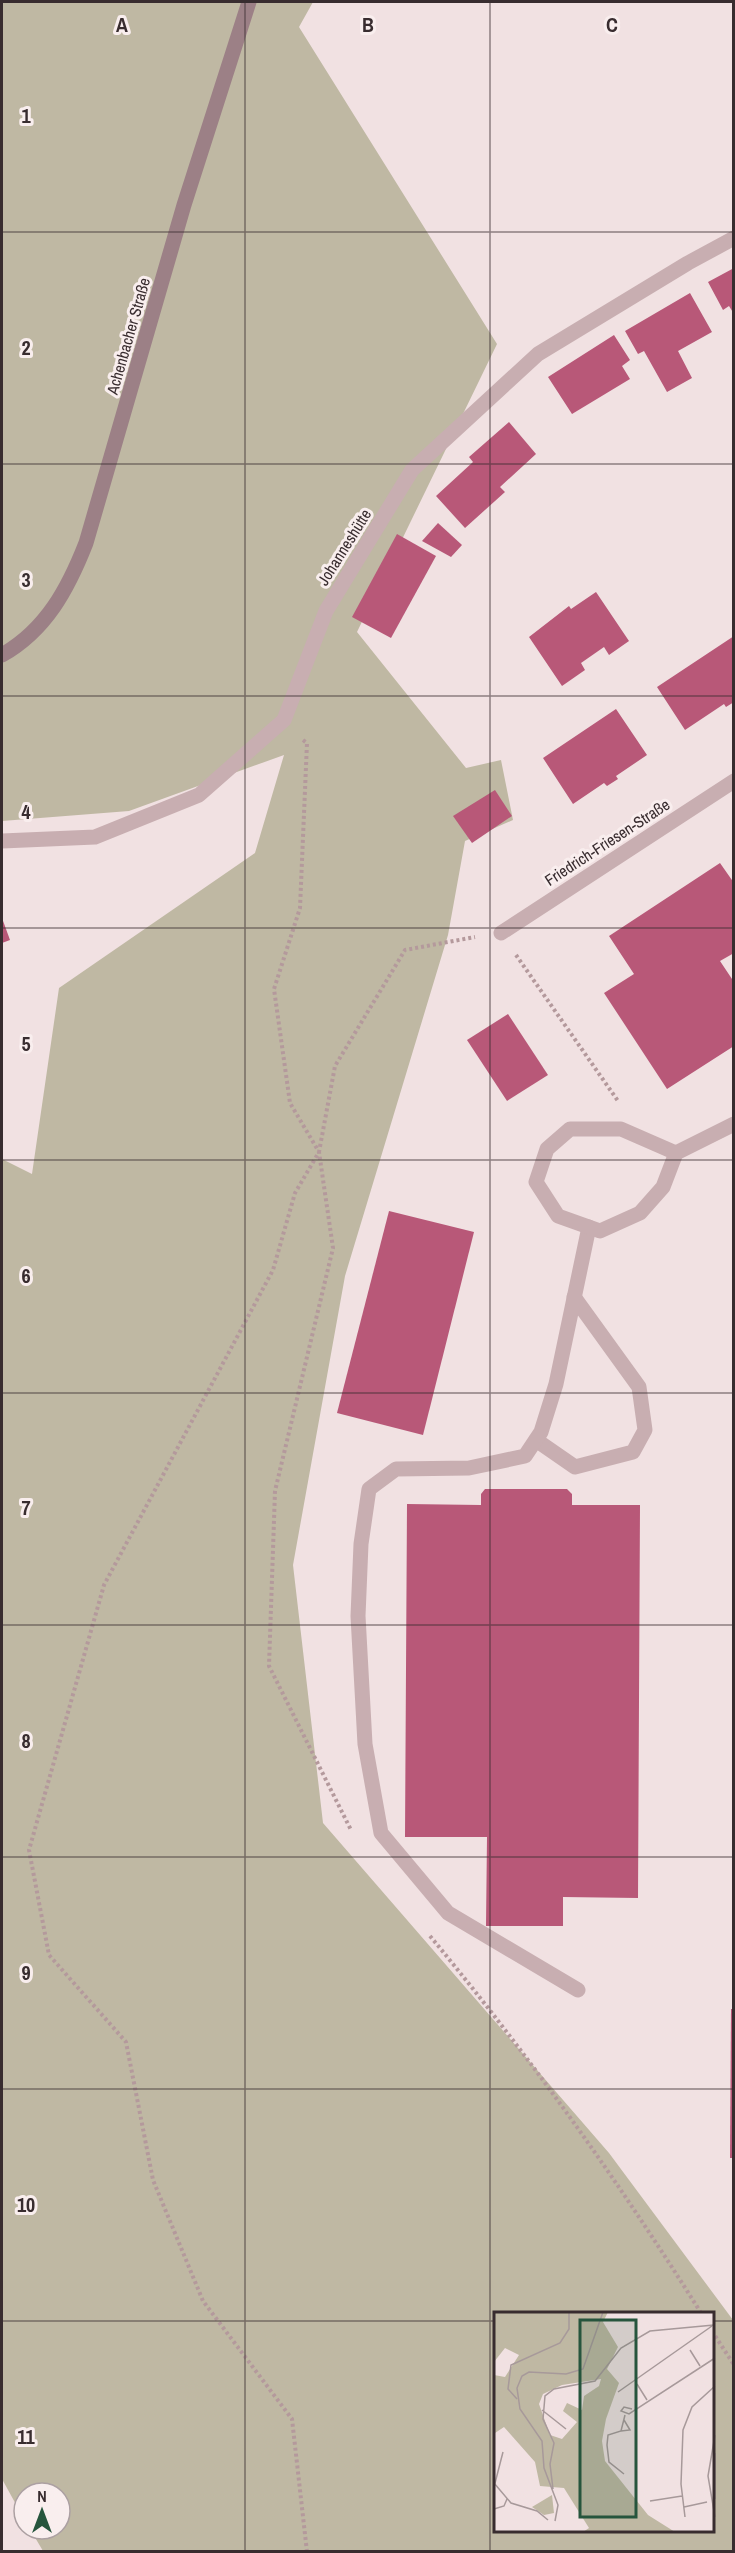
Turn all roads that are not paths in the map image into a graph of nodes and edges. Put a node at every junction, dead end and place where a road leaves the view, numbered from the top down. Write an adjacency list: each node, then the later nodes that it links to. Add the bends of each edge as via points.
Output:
1 (249, 2): 3 (main road, Achenbacher Straße, via 188,194 86,543 56,606 36,630)
2 (734, 238): 5 (street, Johanneshütte, via 530,362 412,470 326,611 284,720 199,795 95,837)
3 (2, 655)
4 (734, 781): 6 (street, Friedrich-Friesen-Straße)
5 (2, 841)
6 (501, 933)
7 (734, 1124): 8 (street)
8 (676, 1153): 9 (street, via 663,1187 640,1213 600,1231); 9 (street, via 621,1129 570,1129 547,1149 536,1182 558,1216)
9 (589, 1227): 10 (street)
10 (574, 1297): 11 (street, via 556,1384); 11 (street, via 639,1387 645,1430 633,1452 575,1467)
11 (536, 1440): 12 (street, via 525,1456 469,1468 396,1469 369,1489 361,1544 358,1616 365,1744 381,1833 448,1913)
12 (578, 1990)

